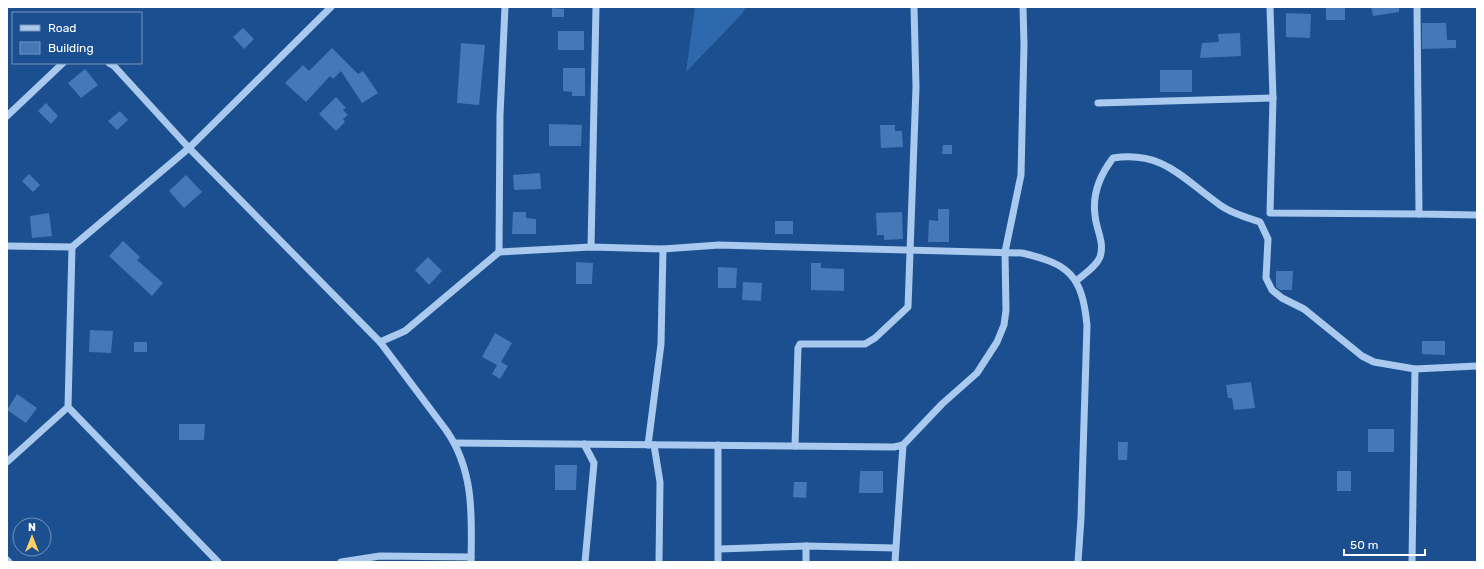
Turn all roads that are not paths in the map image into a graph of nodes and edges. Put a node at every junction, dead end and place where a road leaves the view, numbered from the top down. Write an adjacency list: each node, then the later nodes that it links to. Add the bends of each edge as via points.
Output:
1 (331, 7): 13 (street)
2 (505, 7): 23 (street, via 500,115)
3 (596, 7): 20 (street)
4 (914, 7): 22 (street, via 916,87)
5 (1023, 7): 24 (street, via 1021,176)
6 (1270, 7): 10 (street)
7 (1417, 7): 15 (street)
8 (62, 64): 12 (street)
9 (111, 64): 13 (street)
10 (1273, 98): 11 (street); 14 (street)
11 (1098, 103)
12 (7, 116)
13 (188, 148): 19 (street); 26 (street)
14 (1270, 212): 15 (street); 17 (street)
15 (1419, 214): 16 (street)
16 (1477, 215)
17 (1260, 222): 25 (street, via 1216,203 1186,177 1162,163 1143,158 1113,158 1098,180 1094,215 1102,244 1100,257 1095,265); 28 (street, via 1268,239 1266,278 1272,290 1304,309 1362,356 1374,362)
18 (7, 246): 19 (street)
19 (72, 247): 29 (street)
20 (590, 247): 21 (street); 23 (street)
21 (663, 248): 22 (street, via 719,246); 32 (street, via 661,344)
22 (908, 249): 24 (street); 35 (street, via 908,307 875,338 865,344 856,345 800,344)
23 (499, 252): 26 (street, via 405,331)
24 (1005, 252): 25 (street, via 1022,252 1047,259 1067,270); 34 (street, via 1006,310 997,342 977,373 942,404)
25 (1076, 281): 50 (street, via 1084,302 1087,324 1082,518)
26 (380, 342): 30 (street)
27 (1477, 366): 28 (street)
28 (1415, 369): 51 (street)
29 (68, 407): 36 (street); 43 (street)
30 (455, 443): 31 (street); 41 (street, via 462,457 471,494)
31 (584, 444): 32 (street); 45 (street, via 594,463)
32 (651, 445): 33 (street); 46 (street, via 660,482)
33 (718, 445): 35 (street); 39 (street)
34 (903, 445): 35 (street); 38 (street)
35 (796, 446)
36 (7, 462)
37 (806, 546): 38 (street); 39 (street); 48 (street)
38 (895, 548): 49 (street)
39 (719, 549): 47 (street)
40 (7, 560): 42 (street)
41 (471, 560): 44 (street, via 380,556)
42 (9, 562)
43 (218, 562)
44 (341, 562)
45 (586, 562)
46 (659, 562)
47 (718, 562)
48 (806, 562)
49 (895, 562)
50 (1078, 562)
51 (1412, 562)

